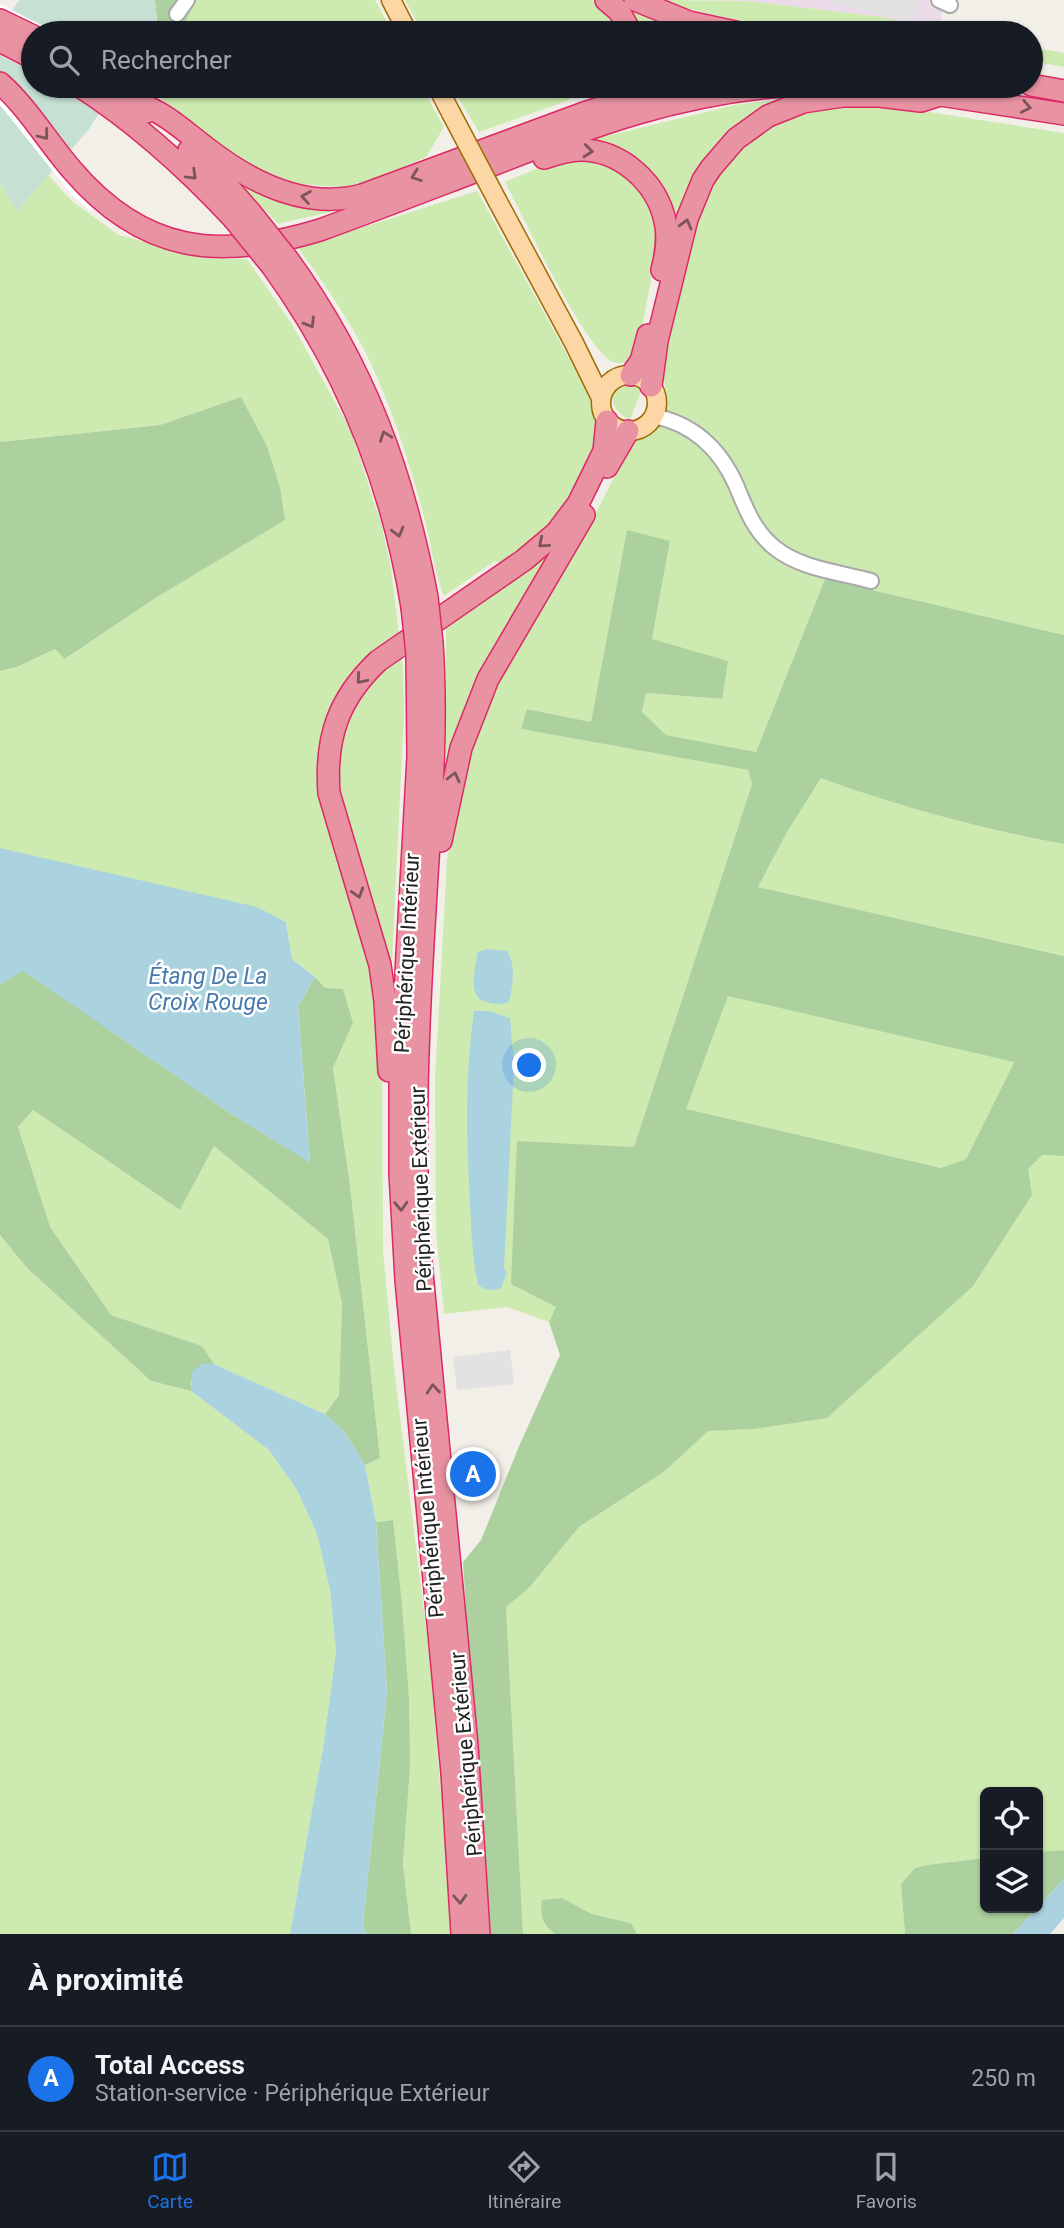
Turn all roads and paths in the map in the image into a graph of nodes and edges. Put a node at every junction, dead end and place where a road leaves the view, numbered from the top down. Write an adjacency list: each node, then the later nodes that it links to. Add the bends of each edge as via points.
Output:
1 (187, 0): 5 (street)
2 (391, 0): 7 (main road)
3 (606, 0): 8 (highway)
4 (635, 0): 9 (highway)
5 (177, 14)
6 (0, 20): 10 (highway)
7 (402, 21)
8 (624, 21)
9 (687, 21)
10 (21, 30)
11 (0, 41): 12 (highway)
12 (21, 52)
13 (1043, 73): 14 (highway)
14 (1064, 77)
15 (0, 83): 31 (highway, one-way to 31, via 86,185 118,212 174,241 230,248 261,246 320,230)
16 (1043, 87): 17 (highway)
17 (1064, 91)
18 (104, 98): 29 (highway)
19 (129, 98): 29 (highway)
20 (443, 98): 32 (main road, bridge)
21 (592, 98): 30 (highway)
22 (631, 98): 30 (highway)
23 (696, 98): 31 (highway, via 651,108)
24 (830, 98): 34 (highway, one-way to 24, via 657,341 687,219 710,168 736,139 768,116 803,102)
25 (896, 98): 26 (highway, one-way to 26)
26 (929, 98)
27 (965, 98): 28 (highway, one-way to 28)
28 (1064, 114)
29 (157, 124): 30 (highway, one-way to 29, via 362,195 310,199 272,188); 40 (highway, Périphérique Intérieur, bridge, via 223,181 242,215 335,330 369,397 411,516)
30 (458, 160)
31 (450, 181): 33 (highway, one-way to 33, via 570,150 610,156 635,171 661,207 667,236 645,350)
32 (574, 343): 33 (main road); 35 (main road)
33 (622, 377): 34 (main road, via 639,376); 35 (main road, via 607,385)
34 (651, 386): 36 (main road, via 657,401)
35 (601, 398): 37 (main road)
36 (654, 416): 38 (main road, via 643,427); 39 (street, via 691,430 714,448 749,517 776,549 804,564)
37 (607, 421): 38 (main road); 42 (highway, one-way to 42, via 604,451 578,504 556,533 378,661 359,679 332,733 328,793 380,965 391,1118)
38 (628, 431): 41 (highway, one-way to 38, via 434,922 444,820 474,710 505,646 590,505)
39 (871, 581)
40 (425, 648): 41 (highway, Périphérique Extérieur, via 435,733); 42 (highway, Périphérique Intérieur)
41 (423, 938): 44 (highway, Périphérique Extérieur, one-way to 41, via 467,1745 417,1204)
42 (399, 1138): 43 (highway, Périphérique Intérieur, one-way to 43, via 406,1280 451,1761)
43 (462, 1934)
44 (479, 1934)

